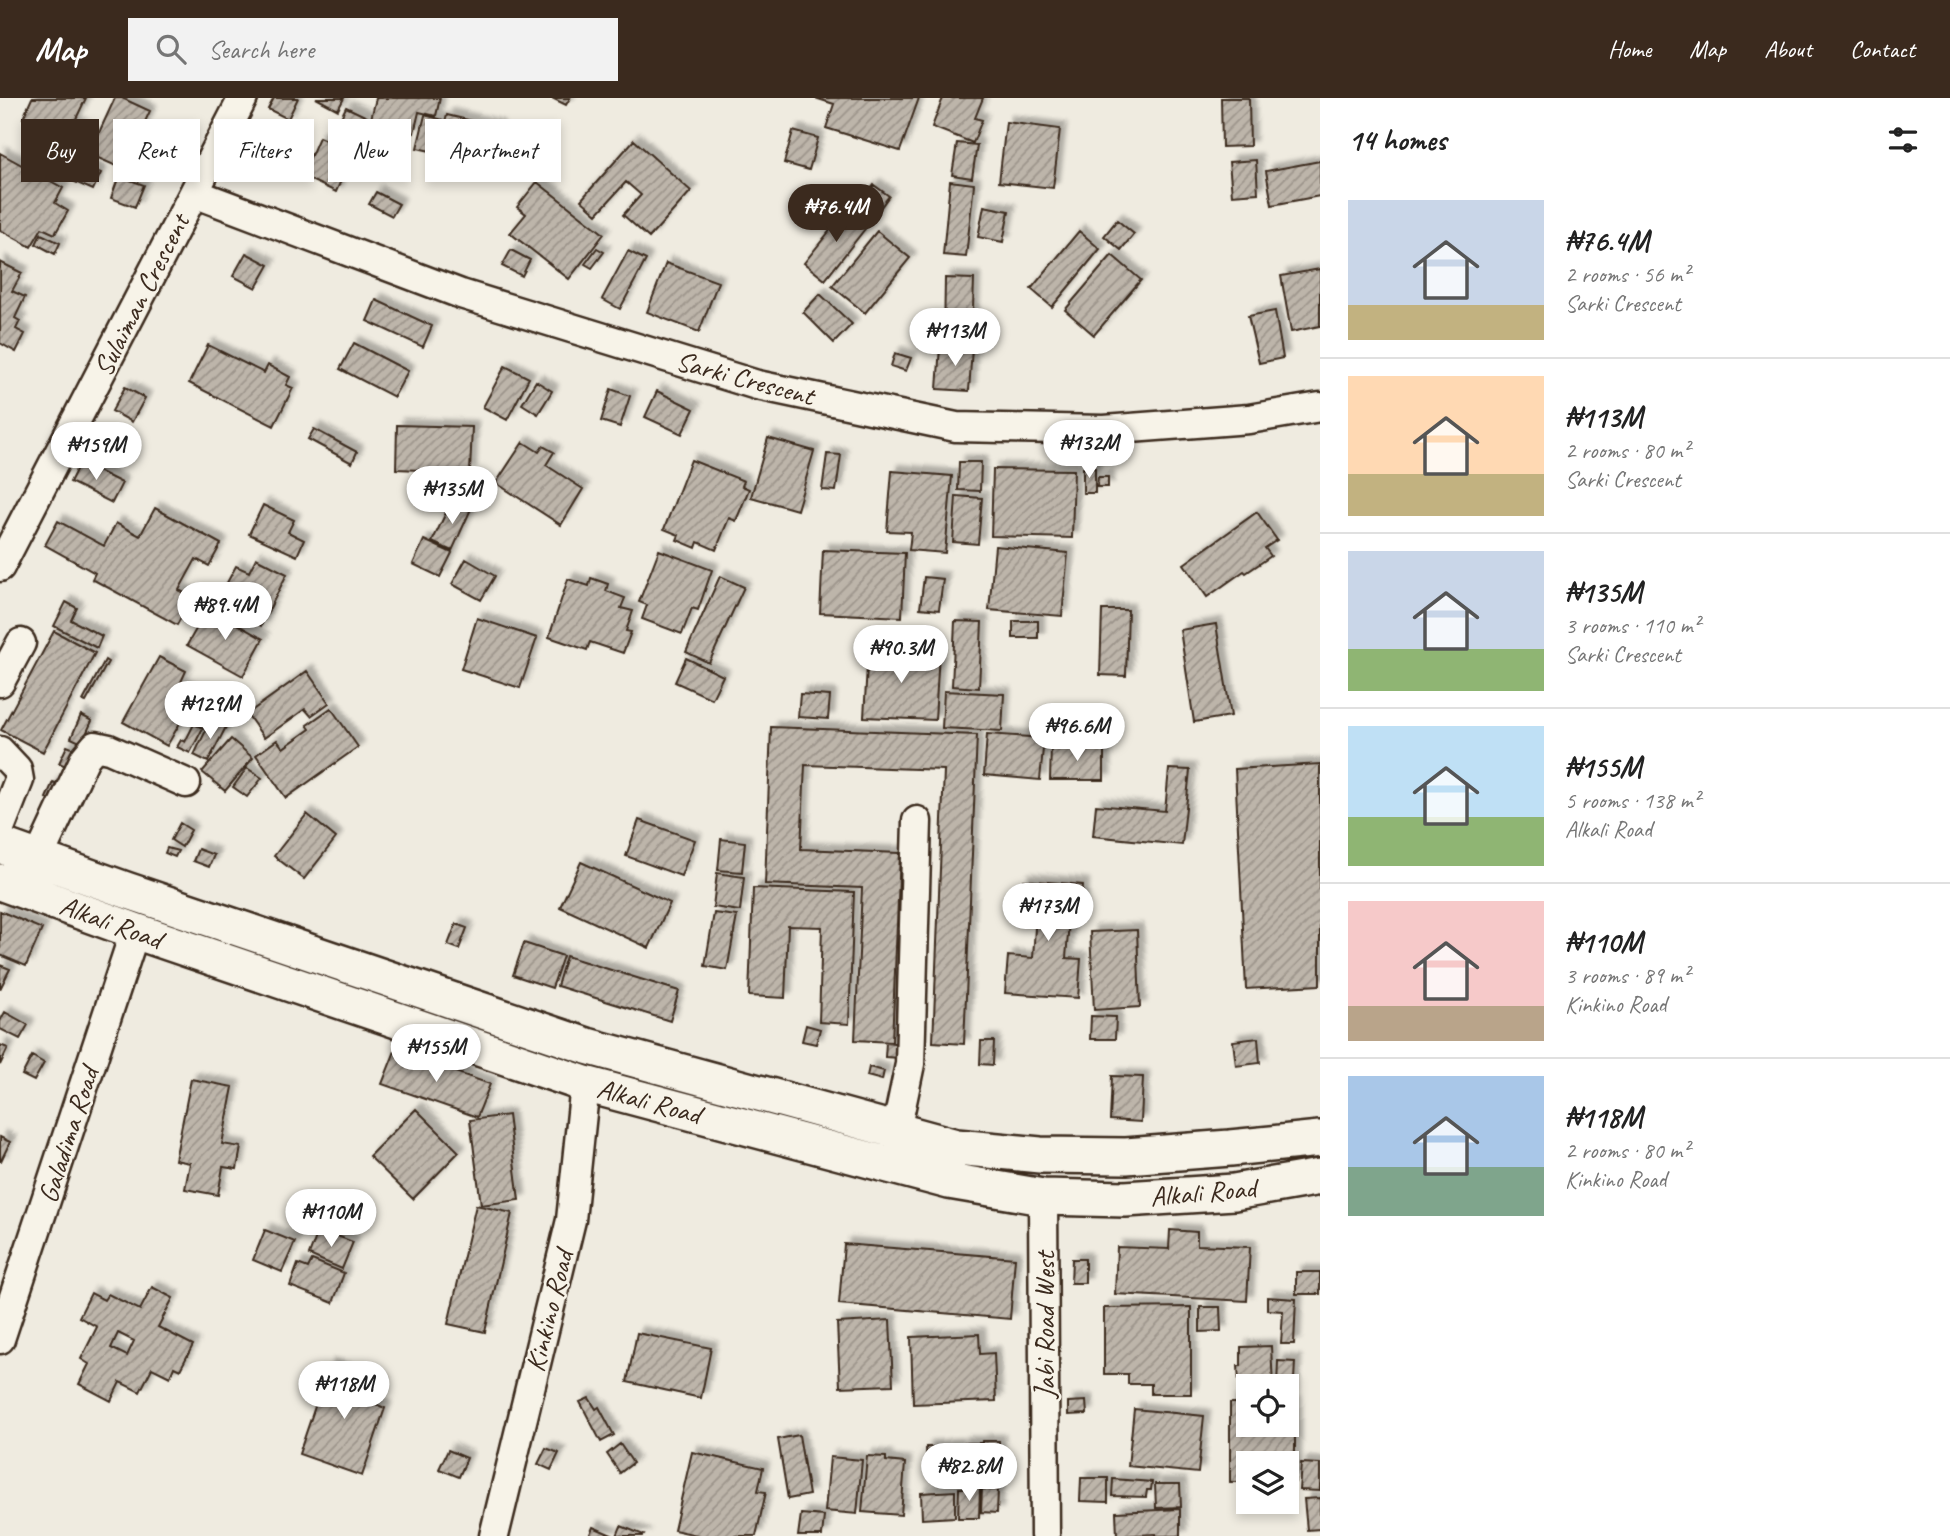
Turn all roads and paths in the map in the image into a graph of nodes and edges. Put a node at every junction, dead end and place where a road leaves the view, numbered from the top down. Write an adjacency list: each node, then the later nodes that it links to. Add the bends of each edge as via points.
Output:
1 (243, 98): 2 (street, Sulaiman Crescent)
2 (194, 193): 3 (street, Sarki Crescent, via 461,294 757,386 956,427 1104,430 1249,419); 4 (street, Sulaiman Crescent)
3 (1320, 407)
4 (0, 567)
5 (21, 643): 6 (street)
6 (0, 682)
7 (0, 751): 10 (street, via 18,769 19,780)
8 (186, 783): 12 (street, via 95,746 85,758)
9 (917, 821): 16 (street, via 910,1064)
10 (0, 828)
11 (0, 845): 12 (main road, Alkali Road)
12 (38, 859): 16 (main road, Alkali Road, via 587,1046)
13 (0, 882): 14 (main road, Alkali Road)
14 (135, 931): 15 (main road, Alkali Road); 20 (street, Galadima Road)
15 (585, 1084): 19 (main road, Alkali Road, via 949,1181); 21 (street, Kinkino Road, via 571,1220)
16 (896, 1131): 17 (main road, Alkali Road, via 957,1147 1040,1155 1126,1156)
17 (1320, 1139)
18 (1320, 1177): 19 (main road, Alkali Road, via 1234,1192 1125,1199)
19 (1043, 1197): 22 (street, Jabi Road West)
20 (0, 1339)
21 (494, 1536)
22 (1045, 1536)

